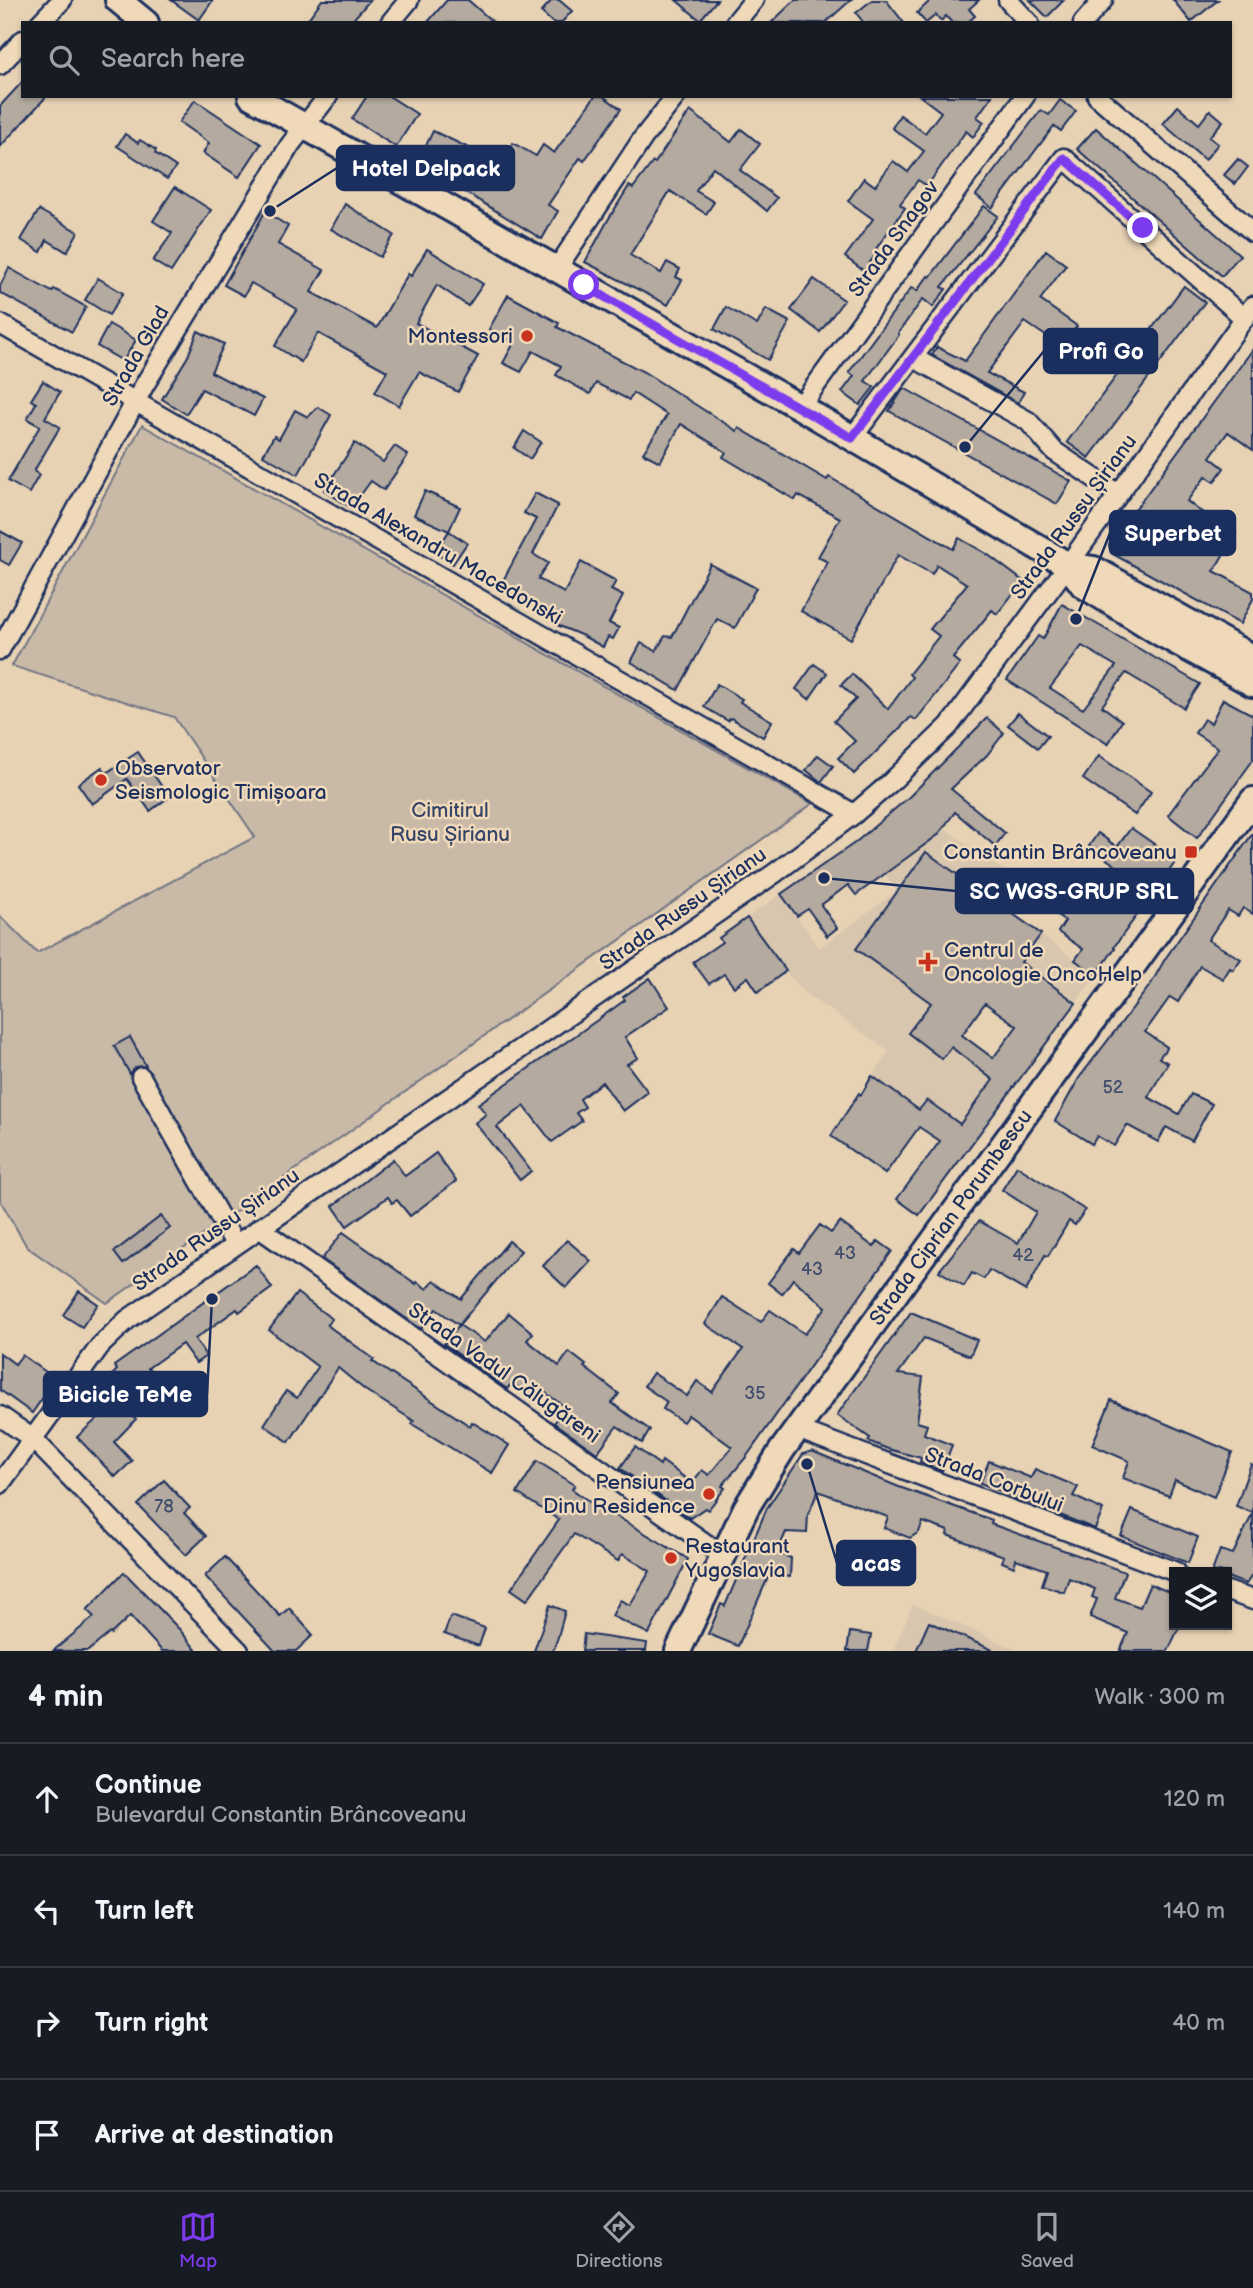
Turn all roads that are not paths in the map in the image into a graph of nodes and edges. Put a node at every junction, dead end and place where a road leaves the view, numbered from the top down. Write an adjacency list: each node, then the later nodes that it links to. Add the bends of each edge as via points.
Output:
1 (62, 0): 7 (street)
2 (118, 0): 8 (main road)
3 (409, 0): 9 (street)
4 (754, 0): 10 (street)
5 (1008, 0): 11 (street)
6 (1103, 0): 12 (street)
7 (42, 21)
8 (144, 21)
9 (392, 21)
10 (737, 21)
11 (1027, 21)
12 (1085, 21)
13 (21, 42): 14 (street)
14 (0, 65)
15 (254, 98): 20 (main road)
16 (326, 98): 20 (street, Strada Glad)
17 (674, 98): 22 (street)
18 (1024, 98): 27 (street, Strada Snagov)
19 (1099, 98): 21 (street)
20 (303, 127): 22 (main road); 26 (street, Strada Glad)
21 (1253, 232)
22 (556, 270): 27 (main road)
23 (1249, 312): 25 (street, via 1064,158); 29 (street, Strada Russu Șirianu)
24 (0, 324): 26 (street, Strada Alexandru Macedonski)
25 (914, 358): 28 (street); 29 (street, via 1028,421 1054,451)
26 (136, 401): 31 (street, Strada Glad); 35 (street, Strada Alexandru Macedonski)
27 (800, 407): 28 (main road)
28 (852, 438): 30 (main road)
29 (1118, 494): 30 (street, Strada Russu Șirianu)
30 (1068, 565): 32 (main road, via 1094,569); 33 (main road, via 1083,585); 35 (street, Strada Russu Șirianu, via 949,726)
31 (0, 650)
32 (1253, 658)
33 (1253, 684)
34 (1253, 800): 40 (main road, Strada Ciprian Porumbescu)
35 (854, 814): 37 (street, Strada Russu Șirianu, via 682,938)
36 (141, 1077): 38 (street)
37 (259, 1228): 38 (street, Strada Russu Șirianu); 43 (street, Strada Vadul Călugăreni)
38 (235, 1244): 41 (street, Strada Russu Șirianu, via 127,1320 100,1346)
39 (0, 1416): 41 (street)
40 (797, 1429): 43 (main road, Strada Ciprian Porumbescu); 44 (street, Strada Corbului)
41 (33, 1439): 42 (street, Strada Russu Șirianu); 47 (street)
42 (0, 1484)
43 (722, 1555): 48 (main road, Strada Ciprian Porumbescu)
44 (1169, 1570)
45 (1232, 1593): 46 (street)
46 (1253, 1600)
47 (239, 1651)
48 (678, 1651)

